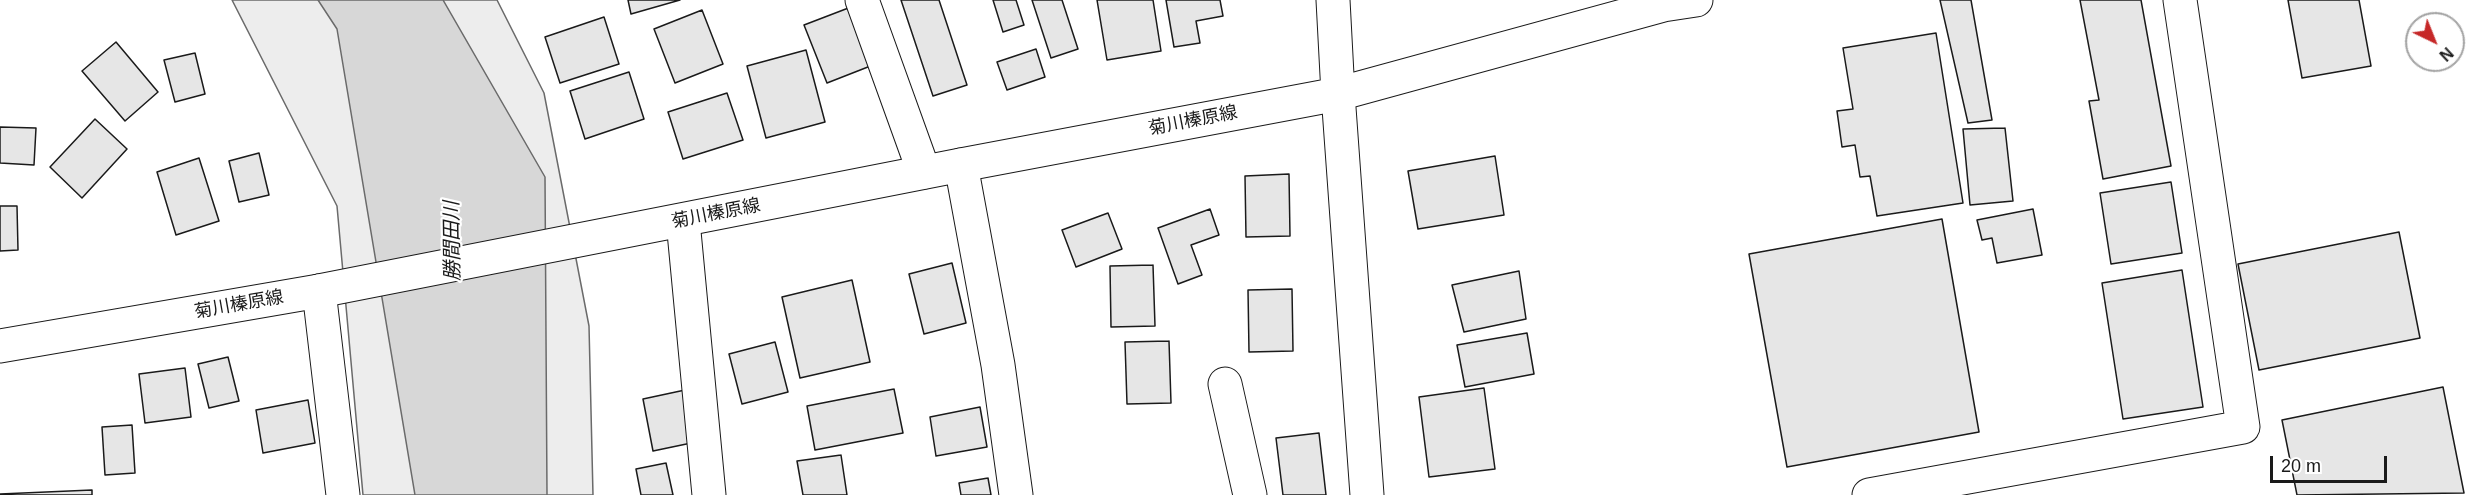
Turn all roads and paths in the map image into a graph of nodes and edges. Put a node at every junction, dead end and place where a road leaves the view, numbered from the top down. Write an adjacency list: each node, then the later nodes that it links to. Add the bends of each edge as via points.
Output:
1 (862, 0): 8 (street)
2 (1333, 0): 6 (street)
3 (1696, 0): 5 (street, 菊川榛原線)
4 (2180, 0): 18 (street, via 2243,427)
5 (1663, 2): 6 (street, 菊川榛原線)
6 (1338, 94): 7 (street, 菊川榛原線); 17 (street)
7 (961, 165): 8 (street, 菊川榛原線); 15 (street, via 998,365)
8 (924, 172): 9 (street, 菊川榛原線)
9 (682, 221): 10 (street, 菊川榛原線); 14 (street)
10 (319, 291): 11 (street, 菊川榛原線); 13 (street)
11 (0, 346)
12 (1225, 384): 16 (street)
13 (343, 495)
14 (709, 495)
15 (1016, 495)
16 (1250, 495)
17 (1367, 495)
18 (1869, 495)

